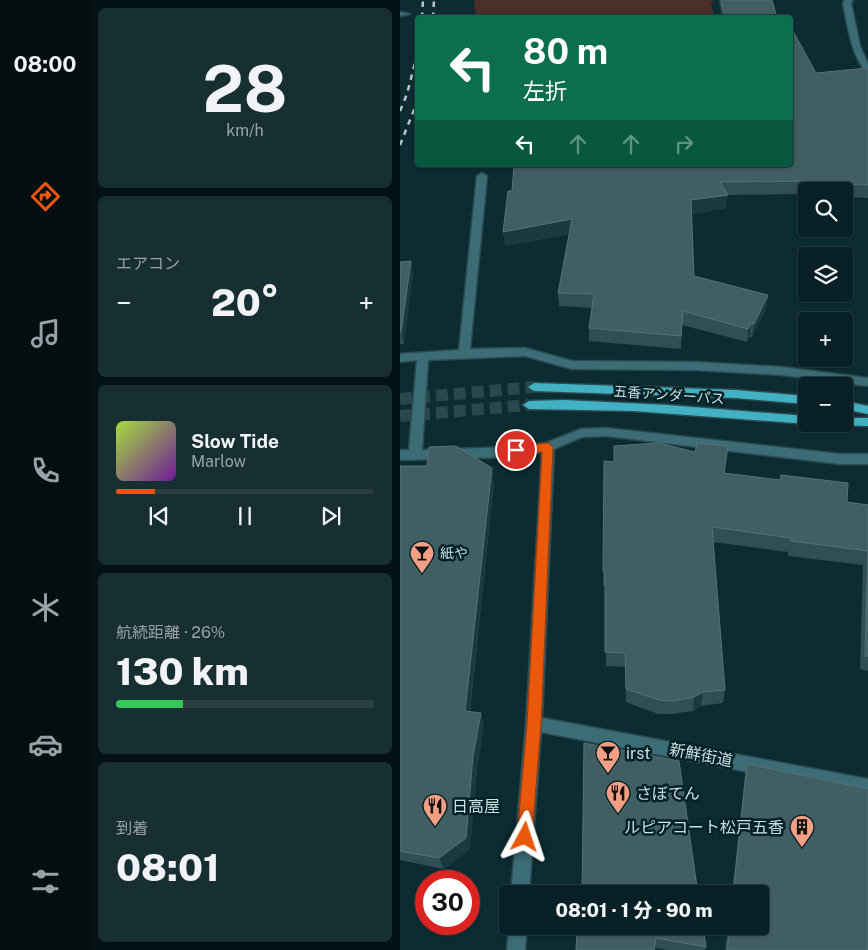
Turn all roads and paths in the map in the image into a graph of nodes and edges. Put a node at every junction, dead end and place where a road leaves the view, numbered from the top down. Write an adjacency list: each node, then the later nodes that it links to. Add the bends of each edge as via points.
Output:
1 (849, 0): 2 (street, via 858,50)
2 (868, 69)
3 (482, 176): 4 (street)
4 (464, 353): 5 (street); 7 (street, via 525,352 572,365 696,366 782,371)
5 (423, 356): 6 (street); 18 (street)
6 (400, 358)
7 (868, 382)
8 (534, 388): 9 (main road, 五香アンダーパス, via 736,394)
9 (798, 399)
10 (529, 405): 13 (main road, 五香アンダーパス, via 646,408)
11 (853, 407): 12 (main road)
12 (868, 410)
13 (798, 419)
14 (853, 422): 15 (main road)
15 (868, 422)
16 (548, 447): 18 (street, via 510,452); 19 (street, via 581,433 606,432 840,459); 20 (street)
17 (400, 455): 18 (street)
18 (415, 455)
19 (868, 459)
20 (534, 724): 21 (street, 新鮮街道); 22 (street)
21 (868, 787)
22 (521, 885)
23 (517, 935): 24 (street)
24 (516, 950)

